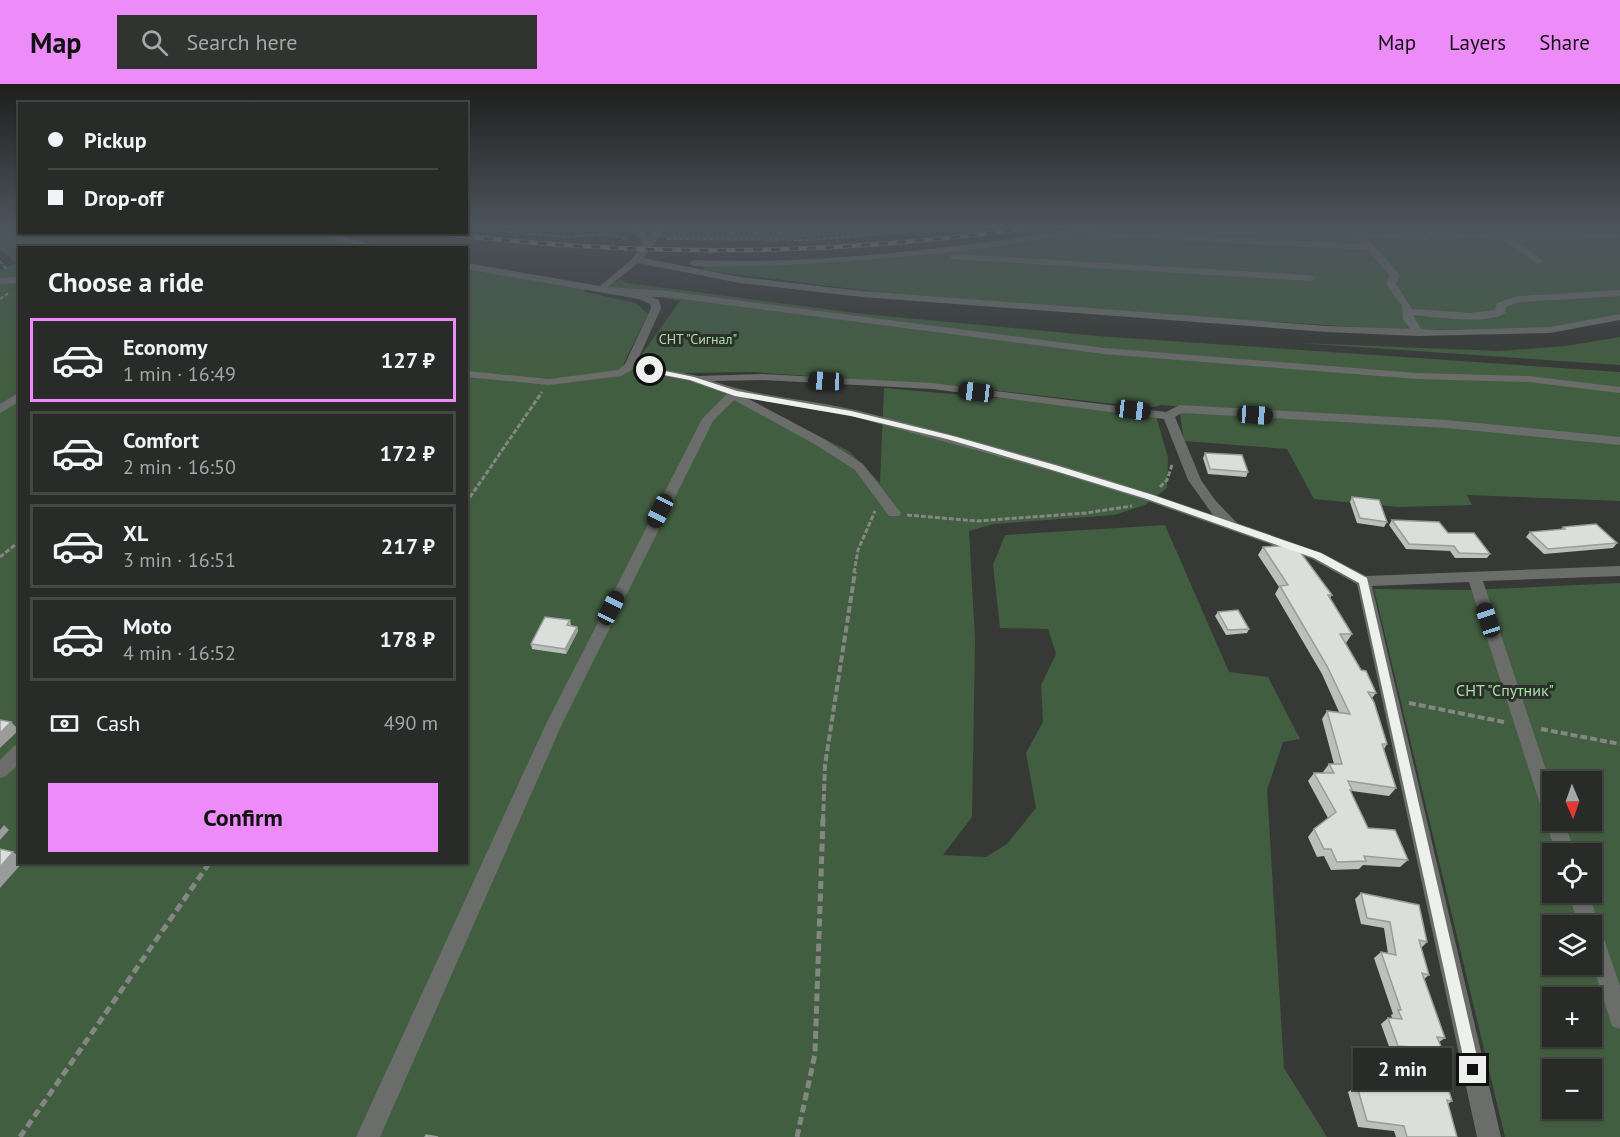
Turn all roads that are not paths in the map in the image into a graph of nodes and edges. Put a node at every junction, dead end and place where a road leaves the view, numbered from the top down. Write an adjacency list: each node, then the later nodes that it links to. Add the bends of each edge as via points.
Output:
1 (523, 276): 9 (street)
2 (611, 276): 9 (street)
3 (720, 276): 14 (street, via 862,294)
4 (1279, 276): 6 (street)
5 (1394, 276): 12 (street, via 1391,284)
6 (1310, 278)
7 (18, 280): 8 (street)
8 (0, 281)
9 (602, 290): 10 (street)
10 (620, 293): 15 (street, via 655,302 656,308); 18 (street, via 667,294 1104,351 1417,376 1529,379)
11 (1620, 293): 12 (street, via 1518,299 1501,305 1500,313 1471,316)
12 (1407, 312): 14 (street)
13 (1620, 317): 14 (street, via 1550,330)
14 (1418, 333)
15 (630, 366): 16 (street, via 621,373 549,382); 17 (street)
16 (468, 374)
17 (692, 378): 19 (street); 22 (street, via 763,377 932,386)
18 (1620, 390)
19 (735, 393): 24 (street, via 739,399 859,467); 25 (street, via 851,413 950,438 1150,497); 34 (street, via 708,419 629,571 554,724)
20 (18, 396): 21 (street)
21 (0, 409)
22 (1168, 416): 23 (street, via 1180,409 1446,424); 25 (street, via 1187,463 1212,507)
23 (1620, 441)
24 (894, 513)
25 (1234, 527): 28 (street, via 1317,556)
26 (1620, 571): 27 (street)
27 (1474, 578): 28 (street); 31 (street)
28 (1364, 581): 35 (street)
29 (18, 753): 30 (street)
30 (0, 771)
31 (1542, 784)
32 (1602, 963): 33 (street)
33 (1620, 1018)
34 (368, 1137)
35 (1489, 1137)

